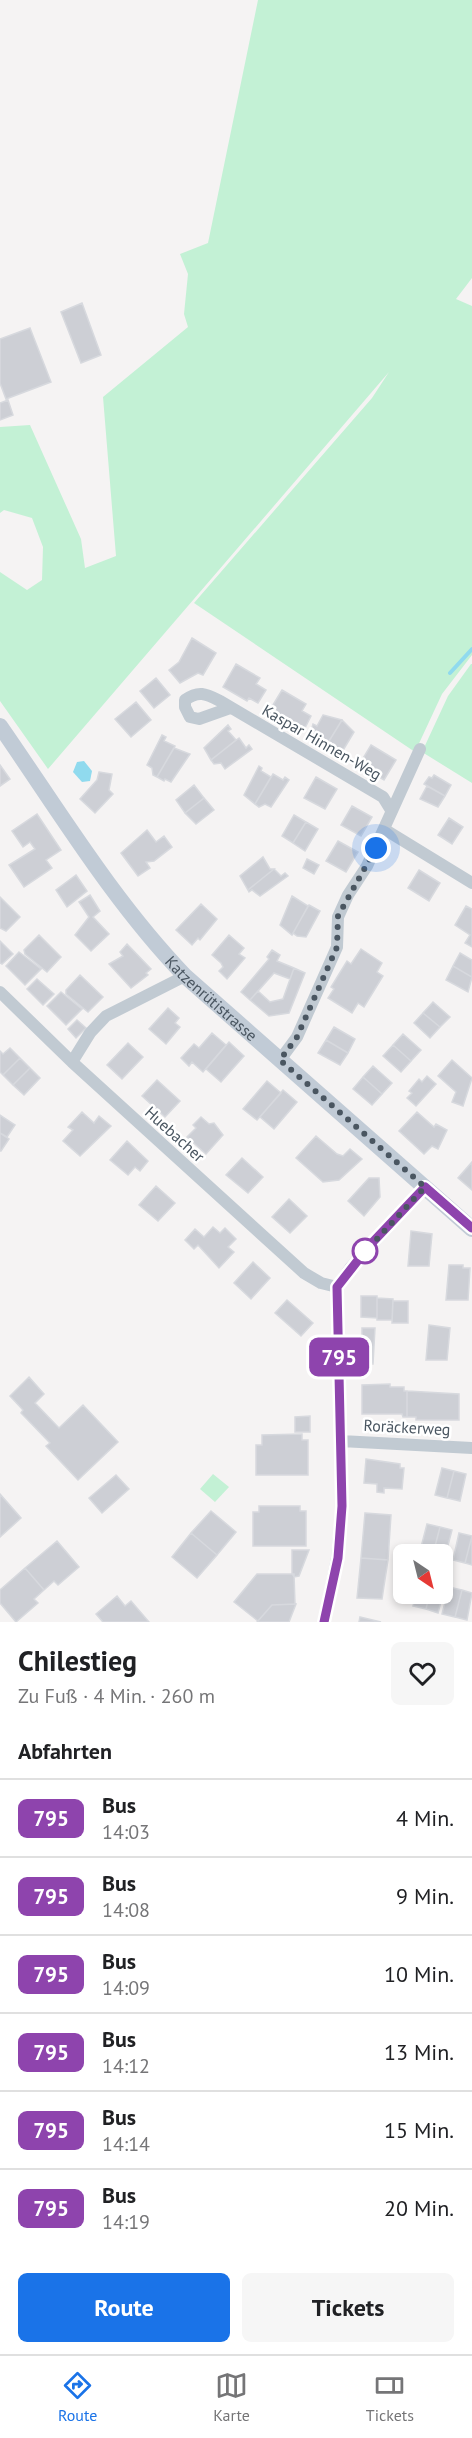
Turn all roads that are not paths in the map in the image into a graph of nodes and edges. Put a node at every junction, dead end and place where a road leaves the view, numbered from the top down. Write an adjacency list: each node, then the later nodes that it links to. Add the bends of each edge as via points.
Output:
1 (230, 708): 4 (street, Kaspar Hinnen-Weg, via 383,797)
2 (0, 726): 7 (street, Katzenrütistrasse, via 122,903)
3 (420, 749): 4 (street)
4 (391, 810): 5 (street)
5 (384, 829): 6 (street); 9 (street, via 368,866 338,916 337,947 297,1037)
6 (472, 883)
7 (184, 976): 9 (street, Katzenrütistrasse); 10 (street, via 106,1016)
8 (0, 992): 10 (street, Huebacher)
9 (280, 1060): 11 (street, Katzenrütistrasse)
10 (72, 1062): 13 (street, Huebacher, via 304,1273)
11 (425, 1187): 12 (street, Katzenrütistrasse); 13 (street)
12 (472, 1228)
13 (337, 1287): 14 (street)
14 (341, 1441): 15 (street, Roräckerweg); 16 (street, via 340,1534)
15 (472, 1448)
16 (324, 1622)

